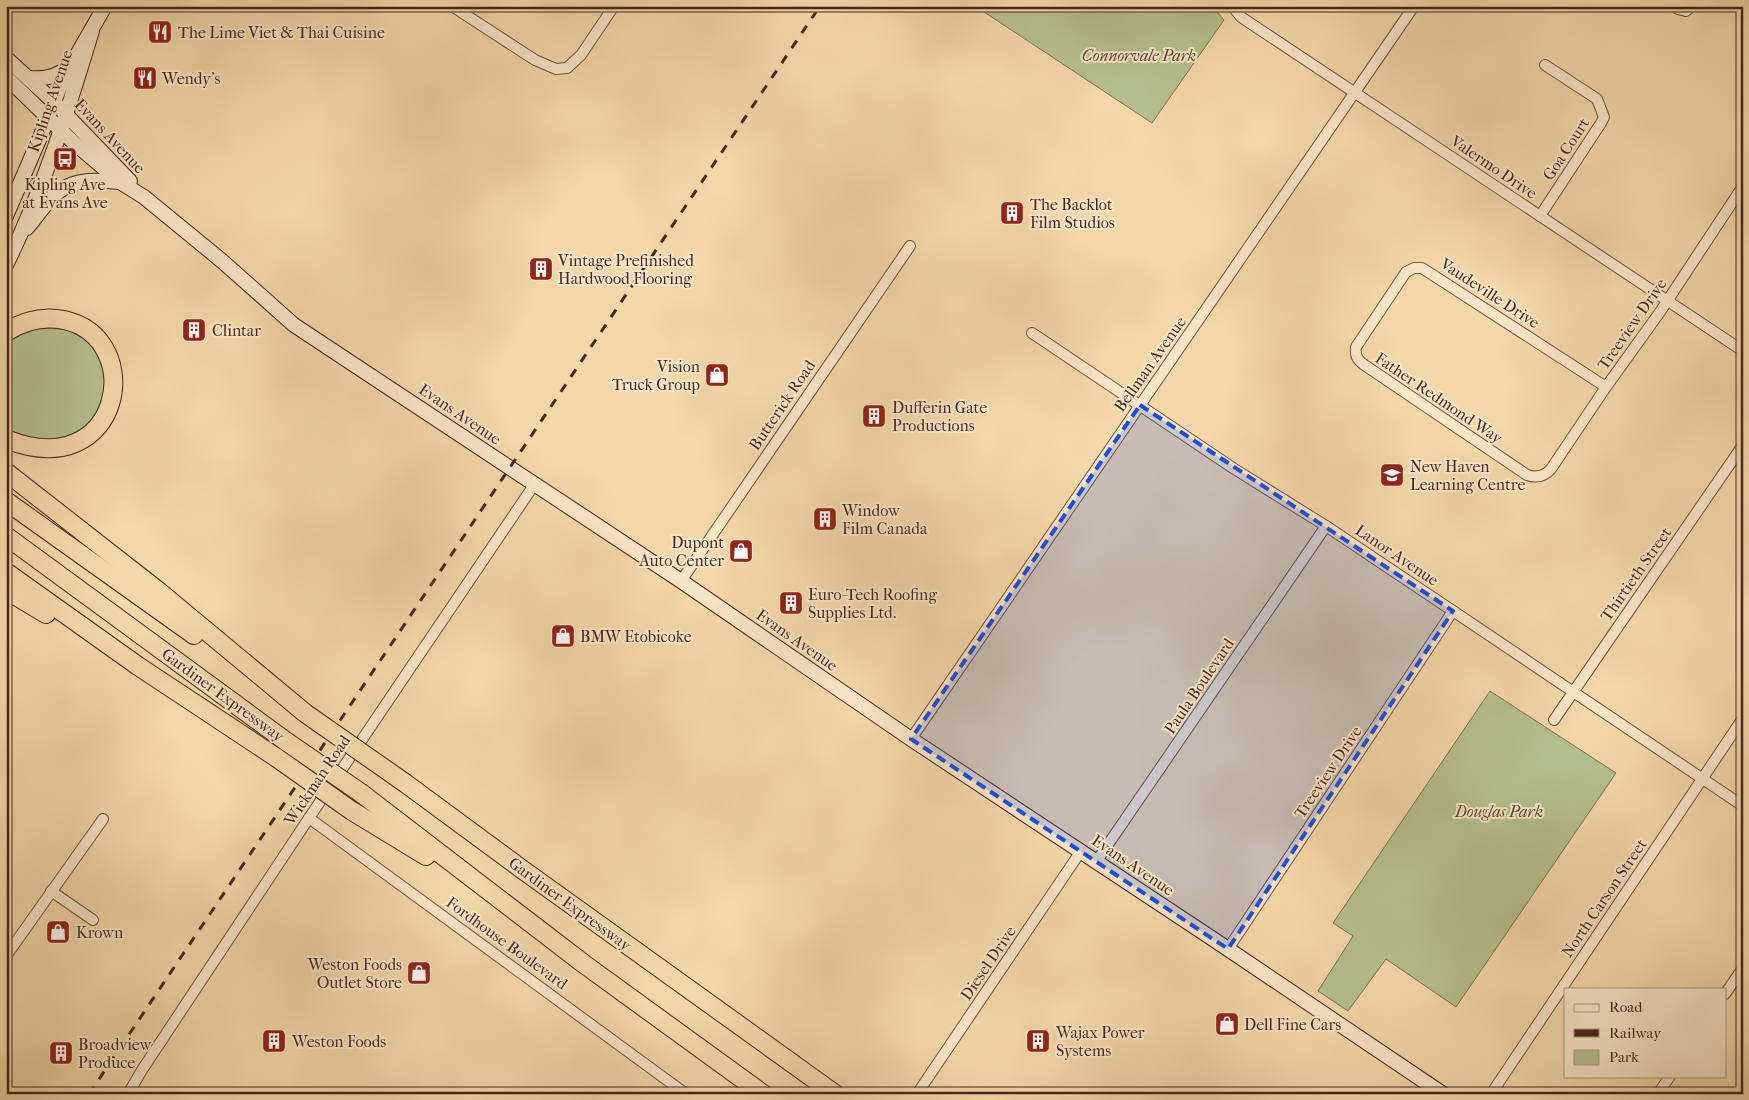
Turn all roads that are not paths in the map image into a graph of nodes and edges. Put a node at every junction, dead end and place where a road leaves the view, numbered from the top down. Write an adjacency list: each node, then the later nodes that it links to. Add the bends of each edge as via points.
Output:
1 (105, 6): 8 (main road, Kipling Avenue)
2 (452, 6): 3 (street, via 535,60 556,69 567,68 581,55)
3 (614, 6)
4 (1232, 6): 14 (street, Valermo Drive, via 1241,16)
5 (1414, 6): 14 (street, Bellman Avenue)
6 (1675, 6): 7 (street, via 1686,10)
7 (1692, 6)
8 (92, 31): 11 (main road, Kipling Avenue); 16 (main road, Kipling Avenue)
9 (6, 58): 13 (main road, Evans Avenue)
10 (1545, 65): 23 (street, Goa Court, via 1598,99 1604,117)
11 (70, 67): 13 (main road, via 44,79); 15 (main road, Kipling Avenue)
12 (6, 77): 17 (main road, Evans Avenue)
13 (28, 78): 15 (main road, Evans Avenue)
14 (1356, 93): 23 (street, Valermo Drive); 33 (street, Bellman Avenue)
15 (54, 102): 16 (main road, Evans Avenue); 17 (main road, Kipling Avenue)
16 (66, 114): 18 (main road, Kipling Avenue); 21 (main road, Evans Avenue)
17 (47, 118): 18 (main road, Evans Avenue); 22 (main road, Kipling Avenue)
18 (60, 130): 19 (main road, Evans Avenue); 24 (main road, Kipling Avenue)
19 (120, 182): 21 (main road, Evans Avenue); 24 (main road, via 96,180 57,192)
20 (1743, 186): 27 (street, Treeview Drive)
21 (144, 197): 38 (main road, Evans Avenue, via 294,326)
22 (6, 216)
23 (1540, 216): 27 (street, Valermo Drive)
24 (20, 237): 26 (main road, Kipling Avenue)
25 (910, 246): 43 (street, Butterick Road)
26 (6, 265)
27 (1667, 300): 31 (street, Valermo Drive); 32 (street, Treeview Drive)
28 (6, 332): 34 (highway, via 42,317 72,322 98,340 108,356 114,386 104,419 79,442 48,448 24,446)
29 (1032, 333): 33 (street, Lanor Avenue)
30 (1356, 347): 32 (street, Vaudeville Drive, via 1406,272 1422,268); 37 (street, Father Redmond Way, via 1358,360 1526,475)
31 (1743, 351)
32 (1606, 386): 37 (street, Treeview Drive, via 1551,469)
33 (1140, 405): 40 (street, Lanor Avenue); 53 (street, Bellman Avenue)
34 (6, 439)
35 (1743, 445): 49 (street, Thirtieth Street)
36 (6, 472): 50 (highway, Gardiner Expressway, via 157,590)
37 (1542, 476)
38 (534, 485): 43 (main road, Evans Avenue); 56 (street, Wickman Road)
39 (6, 500): 50 (highway, Gardiner Expressway)
40 (1326, 526): 45 (street, Lanor Avenue); 59 (street, Paula Boulevard)
41 (6, 536): 61 (highway, Gardiner Expressway, bridge, via 361,794)
42 (6, 572): 46 (highway, Gardiner Expressway)
43 (681, 581): 53 (main road, Evans Avenue)
44 (6, 590): 46 (highway)
45 (1453, 611): 49 (street, Lanor Avenue); 63 (street, Treeview Drive)
46 (138, 666): 61 (highway, Gardiner Expressway, bridge, via 352,811)
47 (6, 667): 48 (street)
48 (6, 679)
49 (1574, 691): 52 (street, Thirtieth Street); 54 (street, Lanor Avenue)
50 (305, 713): 72 (highway, Gardiner Expressway, bridge)
51 (1743, 718): 54 (street, North Carson Street)
52 (1554, 720)
53 (911, 740): 58 (main road, Evans Avenue)
54 (1702, 779): 55 (street, Lanor Avenue); 74 (street, North Carson Street)
55 (1743, 806)
56 (309, 818): 69 (street, Wickman Road); 70 (street, Fordhouse Boulevard)
57 (103, 820): 60 (street)
58 (1081, 851): 59 (main road, Evans Avenue); 68 (street, Diesel Drive)
59 (1096, 862): 63 (main road, Evans Avenue)
60 (51, 891): 62 (street); 64 (street)
61 (487, 891): 71 (highway, Gardiner Expressway)
62 (93, 920)
63 (1228, 949): 73 (main road, Evans Avenue)
64 (6, 956)
65 (1743, 968): 66 (street)
66 (1726, 993)
67 (1669, 1078): 75 (street)
68 (919, 1091)
69 (128, 1094)
70 (686, 1094)
71 (763, 1094)
72 (835, 1094)
73 (1444, 1094)
74 (1491, 1094)
75 (1658, 1094)

